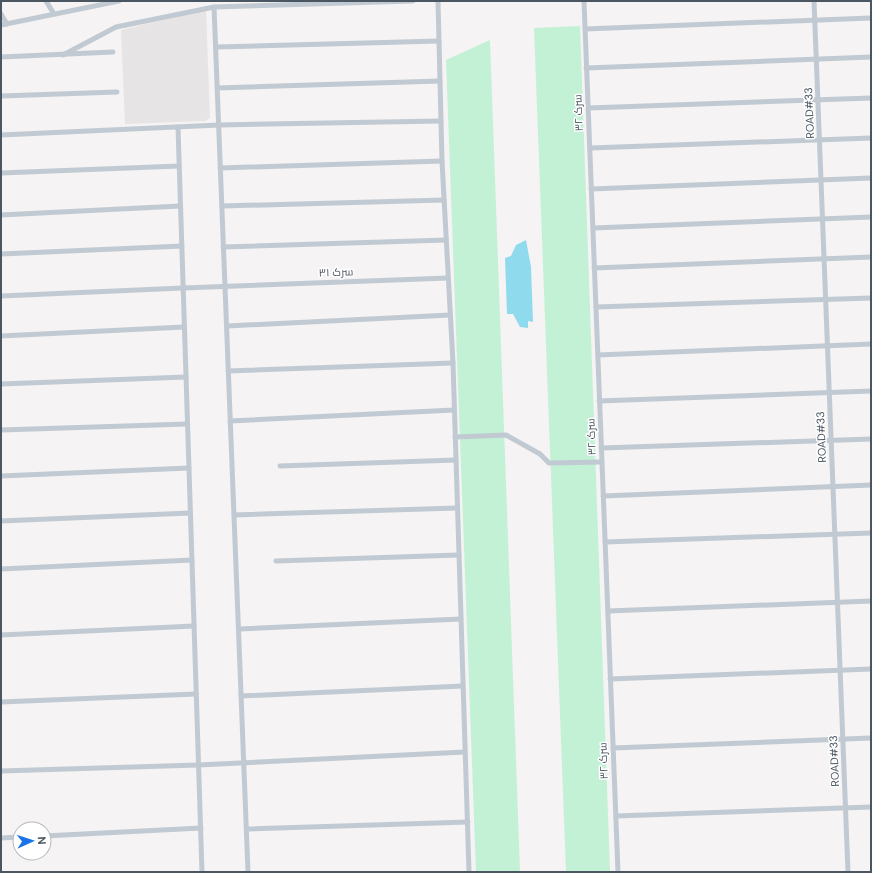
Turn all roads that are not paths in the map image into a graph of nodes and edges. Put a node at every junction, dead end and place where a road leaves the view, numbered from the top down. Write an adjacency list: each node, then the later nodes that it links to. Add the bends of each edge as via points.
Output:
1 (46, 1): 10 (street)
2 (120, 1): 7 (street)
3 (412, 1): 8 (street)
4 (438, 1): 16 (street)
5 (584, 1): 15 (street, سرک ۳۲)
6 (814, 1): 12 (street, ROAD#33)
7 (112, 2): 10 (street)
8 (214, 7): 17 (street); 19 (street, via 116,27)
9 (1, 14): 13 (street)
10 (54, 14): 13 (street)
11 (871, 18): 12 (street)
12 (815, 20): 15 (street); 22 (street, ROAD#33)
13 (7, 24): 14 (street)
14 (1, 25)
15 (585, 28): 23 (street, سرک ۳۲)
16 (439, 42): 17 (street); 24 (street)
17 (216, 47): 25 (street)
18 (113, 52): 19 (street)
19 (63, 55): 21 (street)
20 (871, 57): 22 (street)
21 (1, 58)
22 (816, 59): 23 (street); 29 (street, ROAD#33)
23 (586, 68): 30 (street, سرک ۳۲)
24 (440, 81): 25 (street); 31 (street)
25 (217, 88): 32 (street)
26 (118, 92): 27 (street)
27 (1, 96)
28 (871, 98): 29 (street)
29 (818, 100): 30 (street); 36 (street, ROAD#33)
30 (588, 108): 37 (street, سرک ۳۲)
31 (441, 122): 32 (street); 38 (street)
32 (219, 125): 33 (street); 40 (street)
33 (178, 127): 34 (street); 39 (street)
34 (1, 135)
35 (871, 138): 36 (street)
36 (820, 139): 37 (street); 43 (street, ROAD#33)
37 (590, 148): 44 (street, سرک ۳۲)
38 (442, 160): 40 (street); 45 (street)
39 (179, 166): 41 (street); 46 (street)
40 (220, 168): 47 (street)
41 (1, 173)
42 (871, 178): 43 (street)
43 (821, 180): 44 (street); 50 (street, ROAD#33)
44 (591, 189): 51 (street, سرک ۳۲)
45 (444, 200): 47 (street); 52 (street)
46 (180, 206): 48 (street); 53 (street)
47 (222, 206): 54 (street)
48 (1, 215)
49 (871, 217): 50 (street)
50 (823, 218): 51 (street); 57 (street, ROAD#33)
51 (593, 228): 58 (street, سرک ۳۲)
52 (446, 240): 54 (street); 59 (street)
53 (182, 246): 55 (street); 61 (street)
54 (223, 247): 60 (street)
55 (1, 254)
56 (871, 257): 57 (street)
57 (824, 259): 58 (street); 64 (street, ROAD#33)
58 (594, 268): 65 (street, سرک ۳۲)
59 (448, 278): 60 (street, سرک ۳۱); 66 (street)
60 (225, 286): 61 (street, سرک ۳۱); 67 (street)
61 (183, 288): 62 (street, سرک ۳۱); 68 (street)
62 (1, 296)
63 (871, 298): 64 (street)
64 (826, 299): 65 (street); 71 (street, ROAD#33)
65 (596, 307): 72 (street, سرک ۳۲)
66 (450, 314): 67 (street); 73 (street)
67 (227, 326): 74 (street)
68 (184, 327): 69 (street); 75 (street)
69 (1, 336)
70 (871, 344): 71 (street)
71 (828, 346): 72 (street); 78 (street, ROAD#33)
72 (598, 355): 79 (street, سرک ۳۲)
73 (452, 363): 74 (street); 80 (street)
74 (228, 371): 81 (street)
75 (186, 377): 76 (street); 82 (street)
76 (1, 384)
77 (871, 391): 78 (street)
78 (829, 393): 79 (street); 86 (street, ROAD#33)
79 (599, 401): 87 (street, سرک ۳۲)
80 (454, 410): 81 (street); 84 (street)
81 (230, 422): 98 (street)
82 (187, 424): 83 (street); 91 (street)
83 (1, 430)
84 (455, 437): 88 (street); 89 (street, via 506,435 540,454 549,463)
85 (871, 439): 86 (street)
86 (831, 440): 87 (street); 94 (street, ROAD#33)
87 (601, 448): 89 (street, سرک ۳۲)
88 (456, 460): 90 (street); 96 (street)
89 (602, 462): 95 (street, سرک ۳۲)
90 (280, 466)
91 (189, 468): 92 (street); 97 (street)
92 (1, 476)
93 (871, 485): 94 (street)
94 (833, 486): 95 (street); 101 (street, ROAD#33)
95 (603, 496): 102 (street, سرک ۳۲)
96 (457, 508): 98 (street); 103 (street)
97 (190, 513): 99 (street); 104 (street)
98 (234, 515): 112 (street)
99 (1, 521)
100 (871, 533): 101 (street)
101 (835, 534): 102 (street); 108 (street, ROAD#33)
102 (605, 542): 109 (street, سرک ۳۲)
103 (459, 555): 105 (street); 110 (street)
104 (192, 560): 106 (street); 111 (street)
105 (276, 561)
106 (1, 568)
107 (871, 601): 108 (street)
108 (837, 602): 109 (street); 115 (street, ROAD#33)
109 (608, 611): 116 (street, سرک ۳۲)
110 (461, 619): 112 (street); 117 (street)
111 (194, 626): 113 (street); 118 (street)
112 (239, 629): 119 (street)
113 (1, 635)
114 (871, 669): 115 (street)
115 (840, 670): 116 (street); 122 (street, ROAD#33)
116 (610, 679): 123 (street, سرک ۳۲)
117 (463, 686): 119 (street); 124 (street)
118 (196, 694): 120 (street); 126 (street)
119 (241, 696): 125 (street)
120 (1, 702)
121 (871, 738): 122 (street)
122 (843, 739): 123 (street); 129 (street, ROAD#33)
123 (613, 748): 130 (street, سرک ۳۲)
124 (466, 752): 125 (street); 131 (street)
125 (244, 763): 126 (street); 133 (street)
126 (198, 765): 127 (street); 132 (street)
127 (1, 771)
128 (871, 807): 129 (street)
129 (845, 808): 130 (street); 141 (street, ROAD#33)
130 (616, 816): 140 (street, سرک ۳۲)
131 (468, 822): 133 (street); 139 (street)
132 (201, 828): 134 (street); 137 (street)
133 (247, 829): 138 (street)
134 (52, 836)
135 (12, 837): 136 (street)
136 (1, 838)
137 (202, 872)
138 (248, 872)
139 (470, 872)
140 (618, 872)
141 (848, 872)

